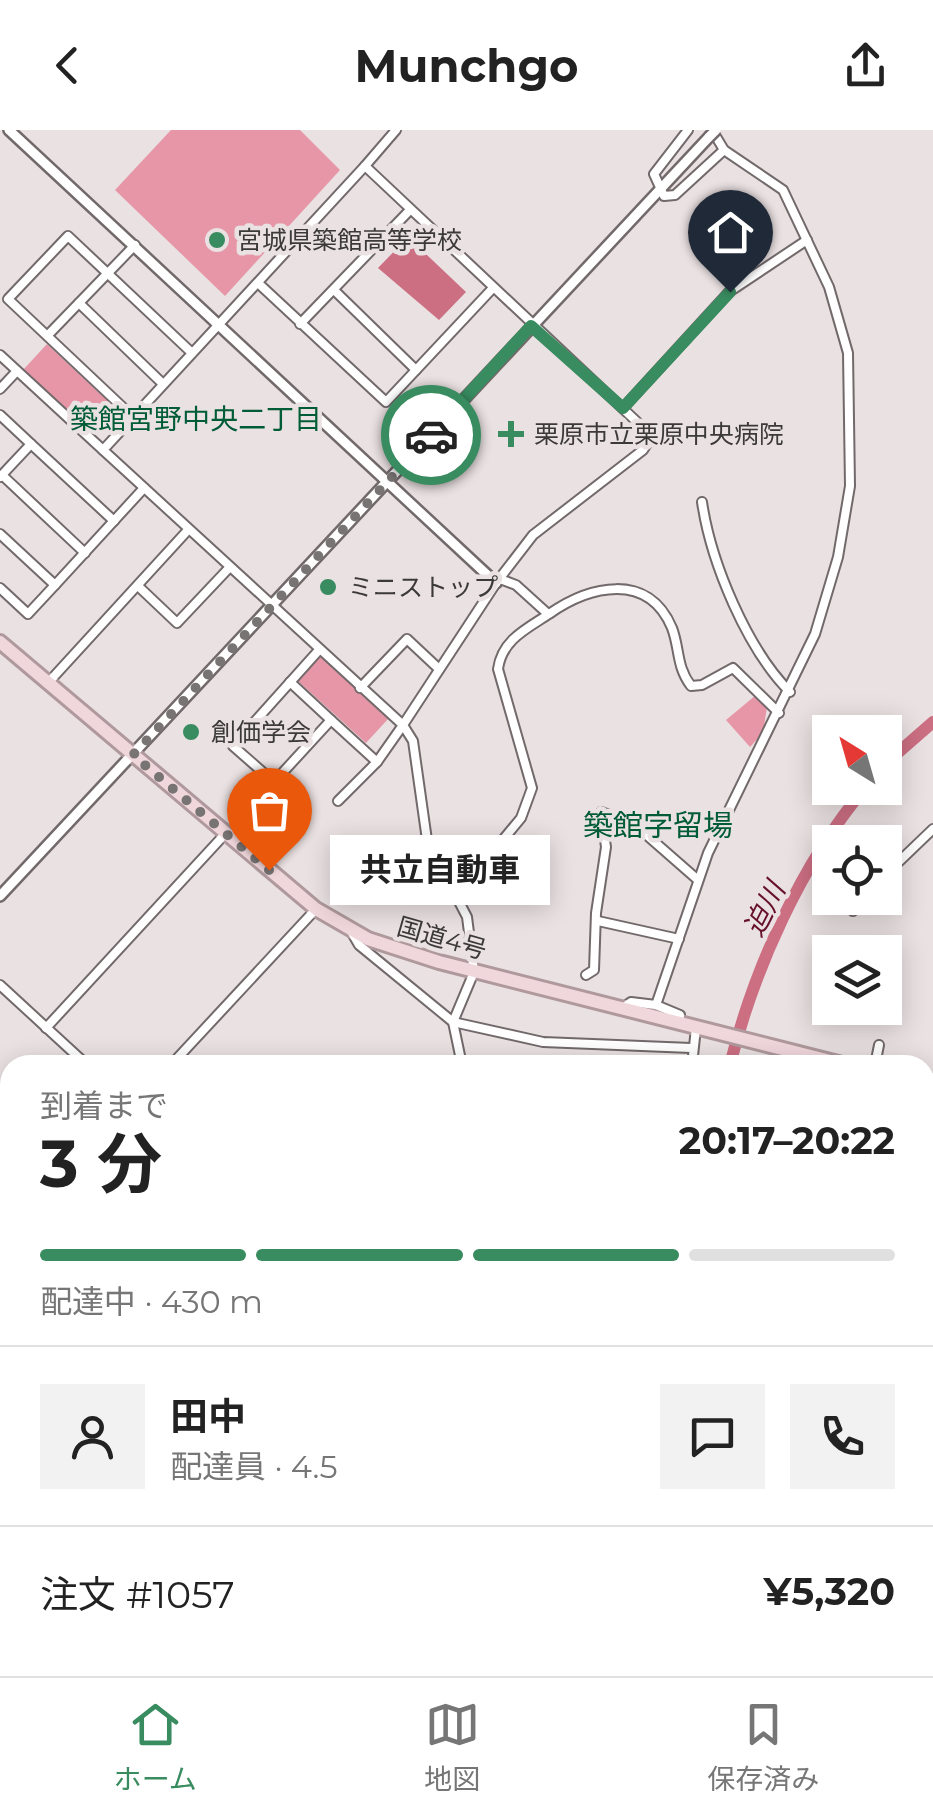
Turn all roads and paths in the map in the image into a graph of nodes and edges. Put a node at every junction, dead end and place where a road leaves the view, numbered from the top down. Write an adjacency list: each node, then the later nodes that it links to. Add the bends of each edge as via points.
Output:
1 (8, 130): 10 (street)
2 (396, 130): 6 (street)
3 (688, 130): 7 (street, via 654,174)
4 (712, 132): 5 (street); 7 (street)
5 (724, 150): 7 (street, via 675,195); 9 (street, via 783,190)
6 (365, 166): 8 (street); 12 (street)
7 (659, 190): 18 (street)
8 (408, 211): 13 (street); 14 (street)
9 (806, 240): 26 (street, via 730,292); 52 (street, via 848,353 850,486 838,558)
10 (134, 245): 11 (street); 16 (street)
11 (108, 274): 15 (street); 19 (street, via 68,236 8,299); 20 (street)
12 (258, 283): 16 (street); 17 (street)
13 (492, 289): 18 (street); 22 (street)
14 (334, 290): 17 (street); 22 (street)
15 (79, 303): 19 (street); 24 (street)
16 (220, 324): 20 (street); 32 (street)
17 (300, 324): 22 (street, via 386,402)
18 (531, 326): 26 (street); 32 (street)
19 (48, 335): 28 (street)
20 (192, 352): 24 (street)
21 (0, 355): 23 (street)
22 (416, 370)
23 (17, 371): 25 (street); 30 (street)
24 (162, 383): 28 (street)
25 (0, 389)
26 (623, 408): 40 (street, via 652,436 643,450 547,521)
27 (0, 415): 29 (street)
28 (132, 416): 30 (street)
29 (31, 444): 31 (street); 35 (street)
30 (103, 450): 33 (street)
31 (1, 476): 38 (street)
32 (387, 482): 40 (street); 44 (street)
33 (144, 488): 35 (street); 36 (street)
34 (702, 502): 52 (street, via 726,585 768,670)
35 (114, 521): 38 (street)
36 (188, 530): 39 (street); 42 (street)
37 (0, 534): 41 (street)
38 (85, 553): 41 (street)
39 (229, 568): 42 (street, via 177,623); 44 (street)
40 (498, 581): 45 (street, via 516,585); 48 (street)
41 (55, 585): 43 (street, via 28,614)
42 (138, 586): 50 (street)
43 (0, 588)
44 (271, 606): 47 (street); 56 (street)
45 (548, 614): 53 (street, via 570,598 616,585 639,592 674,631 675,654 691,686 733,668); 63 (street, via 511,640 498,669 532,788 528,806)
46 (0, 642): 50 (highway, 国道4号)
47 (319, 650): 49 (street); 51 (street)
48 (439, 668): 51 (street, via 406,639); 55 (street)
49 (290, 682): 54 (street); 54 (street, via 233,746 274,782)
50 (48, 684): 56 (highway, 国道4号)
51 (360, 688): 55 (street)
52 (790, 692): 53 (street)
53 (779, 713): 62 (street)
54 (331, 720): 57 (street)
55 (403, 725): 57 (street); 63 (street, via 413,741 427,840)
56 (133, 755): 60 (highway, 国道4号); 64 (street)
57 (377, 762): 58 (street)
58 (338, 801)
59 (933, 829): 61 (street)
60 (225, 834): 65 (highway, 国道4号); 76 (street)
61 (902, 859)
62 (698, 880): 66 (street, via 634,824 600,812 606,847); 68 (street)
63 (458, 894): 69 (street)
64 (0, 896)
65 (316, 909): 67 (highway, 国道4号); 81 (street)
66 (598, 921): 68 (street); 70 (street, via 594,970)
67 (349, 929): 69 (highway, 国道4号); 74 (street, via 359,945)
68 (679, 939): 72 (street)
69 (474, 972): 73 (highway, 国道4号); 74 (street)
70 (586, 976)
71 (0, 985): 76 (street)
72 (656, 1005): 73 (street, via 625,1004); 75 (street, via 680,1015)
73 (623, 1011): 75 (highway, 国道4号)
74 (453, 1022): 79 (street, via 543,1042); 82 (street)
75 (679, 1024): 77 (highway, 国道4号)
76 (46, 1028): 80 (street)
77 (700, 1029): 79 (street); 84 (highway, 国道4号)
78 (880, 1045): 85 (street)
79 (691, 1048): 83 (street)
80 (76, 1055)
81 (180, 1055)
82 (460, 1055)
83 (691, 1055)
84 (823, 1055)
85 (878, 1055)

